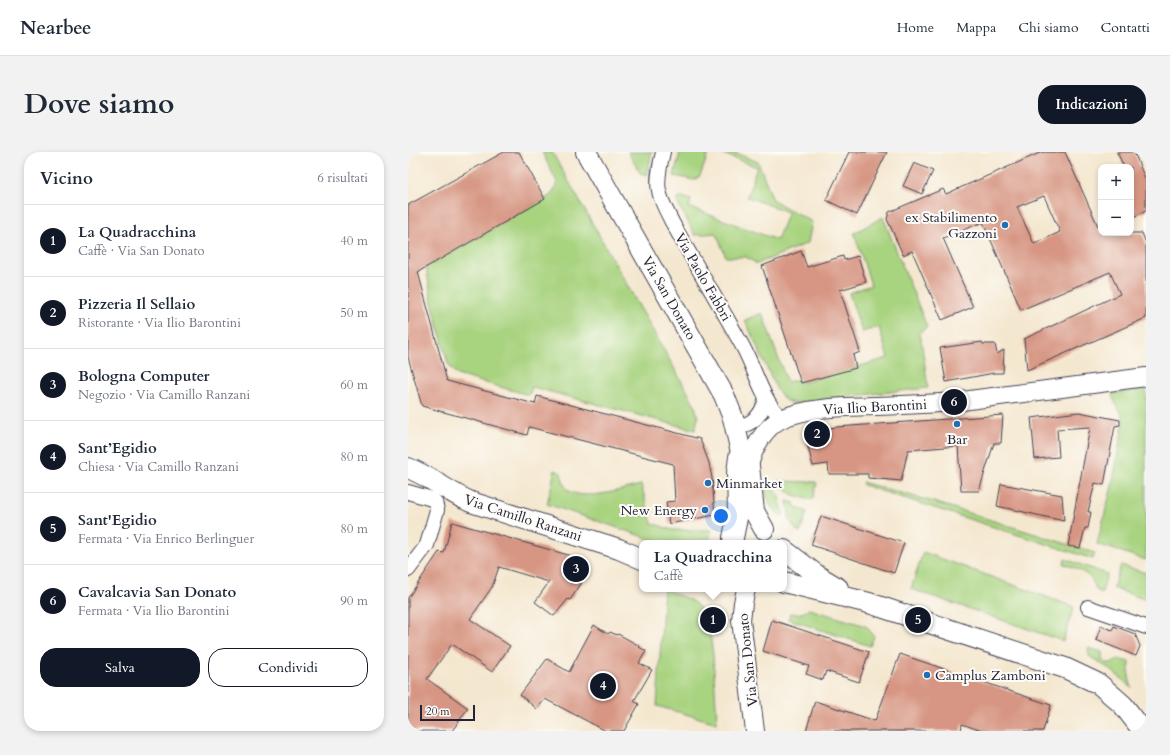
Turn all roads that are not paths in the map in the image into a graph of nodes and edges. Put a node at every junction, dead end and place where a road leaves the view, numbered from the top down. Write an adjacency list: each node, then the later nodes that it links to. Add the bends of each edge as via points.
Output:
1 (586, 152): 6 (main road, Via San Donato, via 716,381 729,407)
2 (663, 152): 4 (street, Via Paolo Fabbri, via 657,186 662,203 743,347)
3 (1146, 377): 5 (street, Via Ilio Barontini, via 954,402 822,409)
4 (766, 399): 5 (street, Via Paolo Fabbri); 6 (street, via 758,416)
5 (782, 419): 7 (street, Via Ilio Barontini, via 766,432 752,454)
6 (735, 429): 7 (main road, Via San Donato)
7 (745, 457): 10 (main road, Via San Donato, via 754,511); 11 (main road, Via San Donato, via 737,474 738,513)
8 (408, 468): 15 (main road, Via Camillo Ranzani, via 472,502)
9 (408, 492): 16 (street, via 432,499 437,510 427,545)
10 (764, 529): 12 (main road, via 744,529); 13 (main road, Via San Donato)
11 (732, 540)
12 (733, 540)
13 (777, 540)
14 (787, 552): 19 (main road, via 840,590)
15 (639, 557)
16 (408, 570)
17 (787, 583): 19 (main road)
18 (745, 592): 22 (street, Via San Donato, via 741,620)
19 (868, 603): 23 (main road, via 1065,668 1099,684 1123,706)
20 (1088, 607): 21 (street)
21 (1146, 627)
22 (755, 731)
23 (1143, 731)

